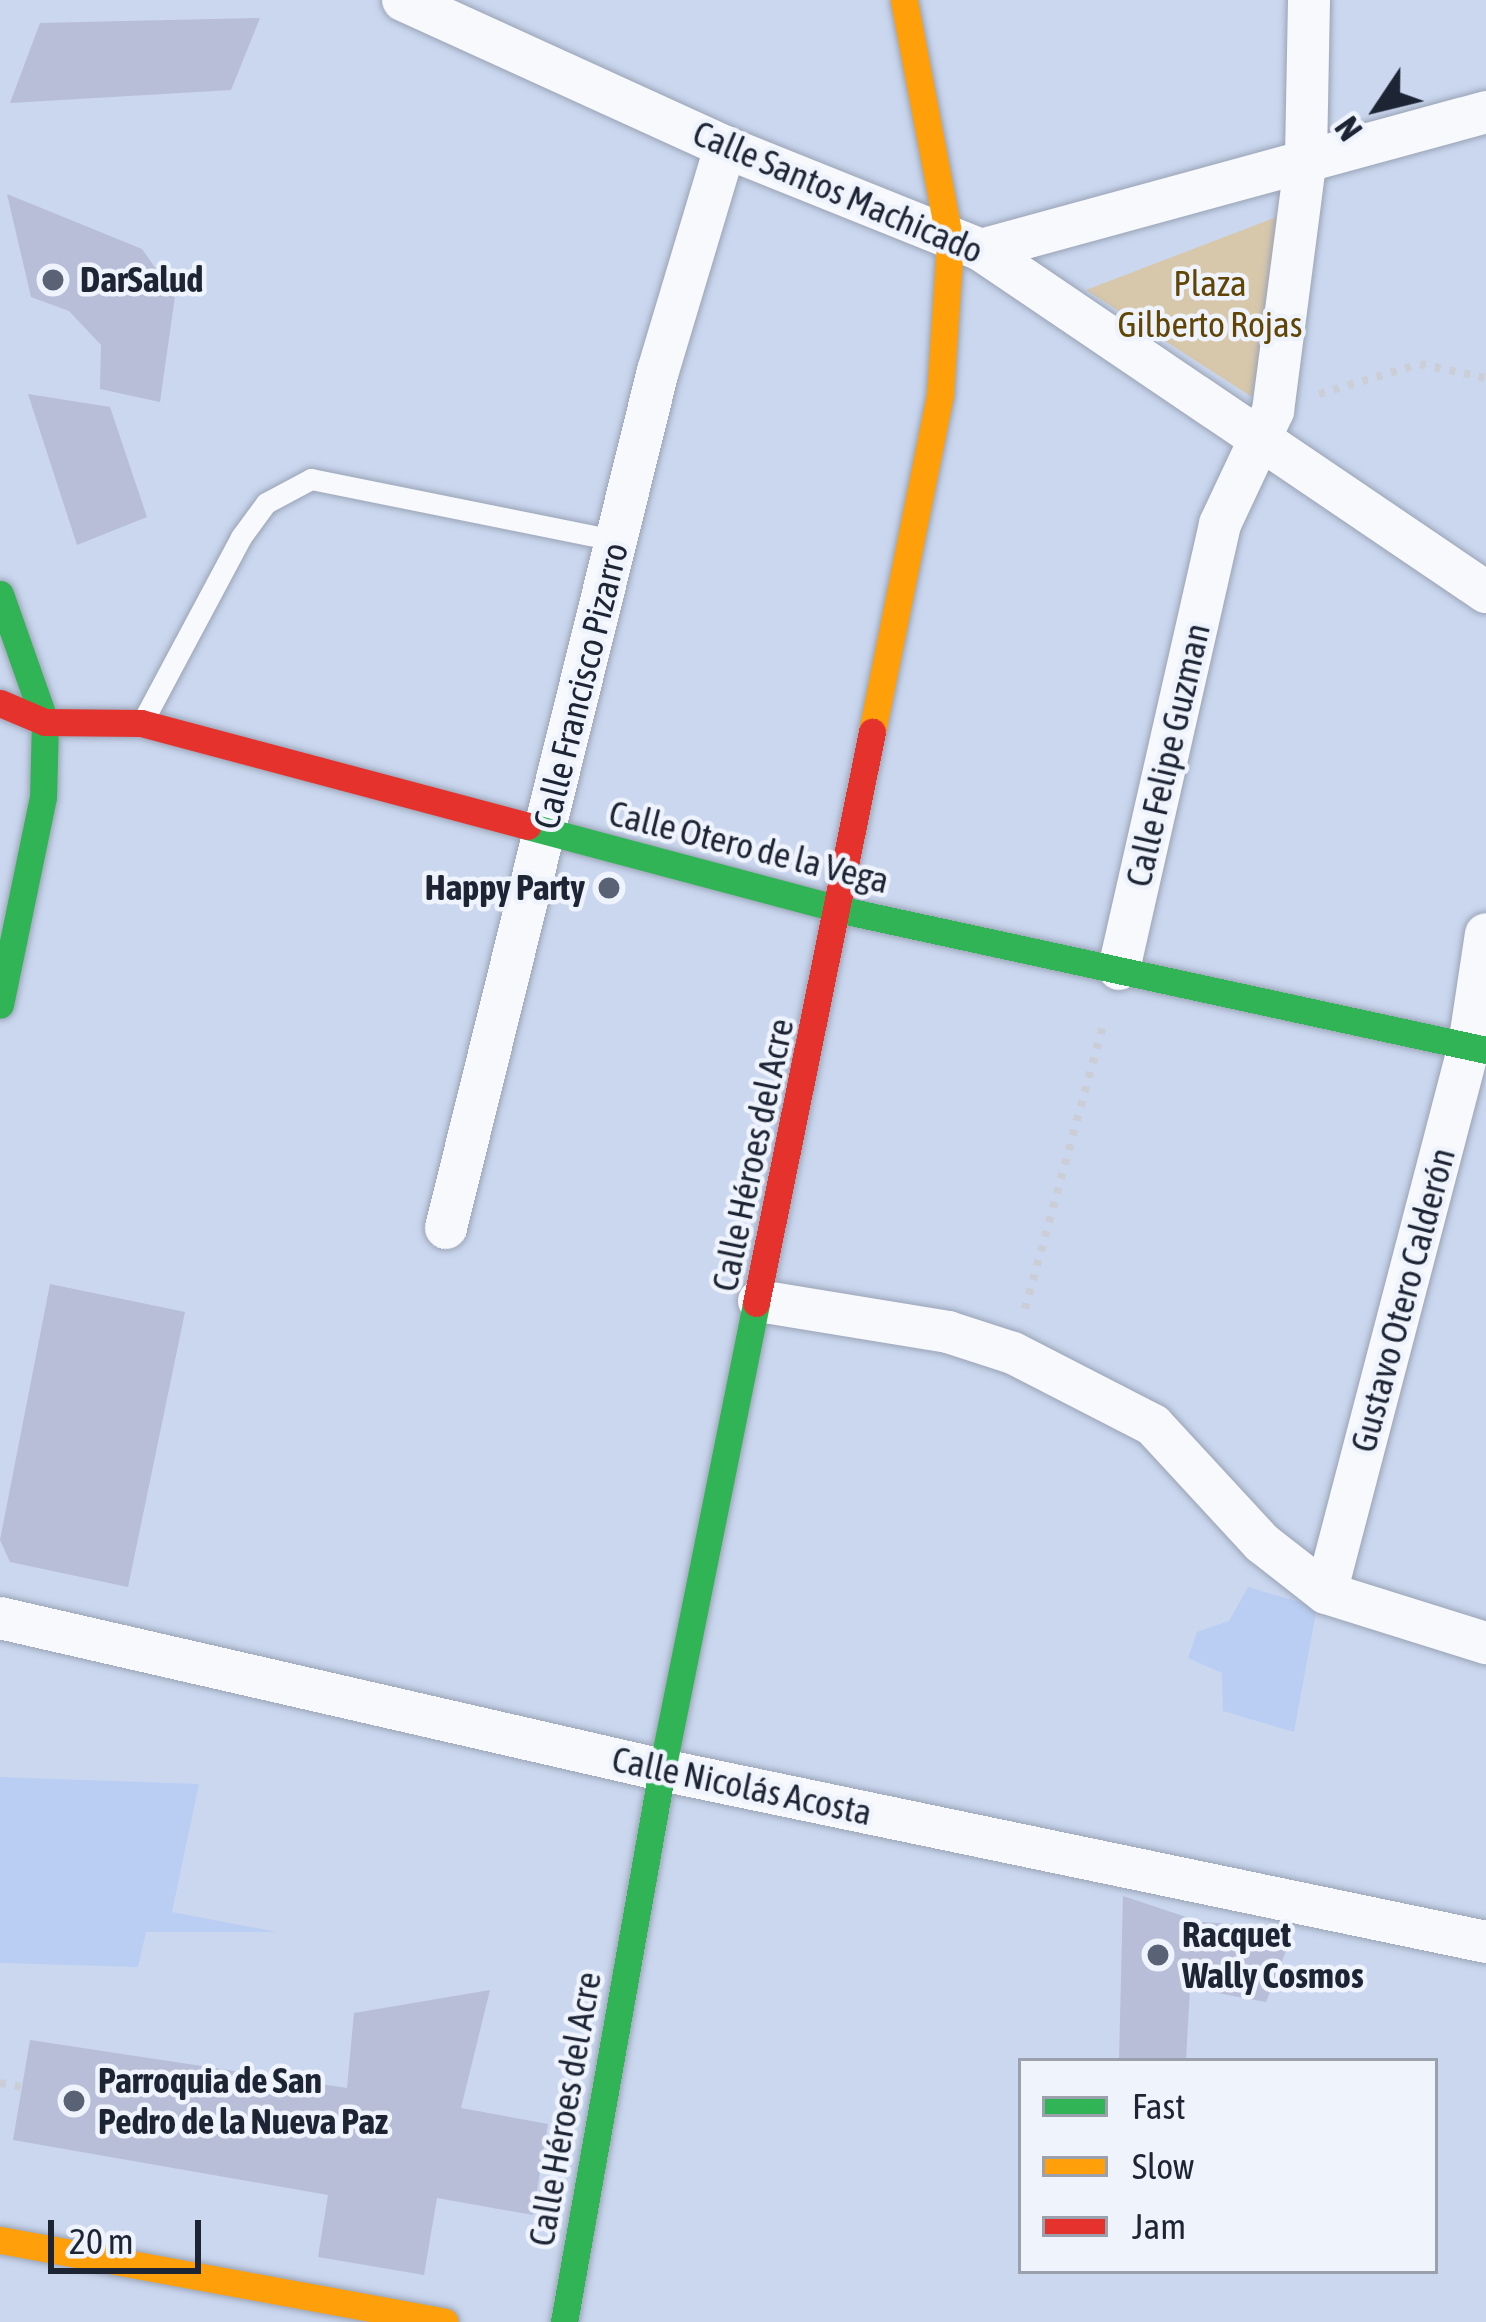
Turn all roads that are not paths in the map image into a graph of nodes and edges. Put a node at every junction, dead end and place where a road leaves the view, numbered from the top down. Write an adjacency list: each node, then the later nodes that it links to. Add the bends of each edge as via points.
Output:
1 (403, 0): 5 (street, Calle Santos Machicado)
2 (904, 0): 7 (main road, Calle Héroes del Acre)
3 (1309, 0): 6 (street, Calle Felipe Guzman)
4 (1486, 112): 6 (street)
5 (725, 147): 7 (street, Calle Santos Machicado); 9 (street, Calle Francisco Pizarro, via 658,371)
6 (1306, 157): 7 (street); 8 (street, Calle Felipe Guzman)
7 (965, 246): 8 (street, Calle Santos Machicado); 16 (main road, Calle Héroes del Acre)
8 (1270, 424): 10 (street, Calle Santos Machicado); 18 (street, Calle Felipe Guzman, via 1220,524)
9 (619, 541): 14 (lane, via 311,478 266,503 241,537); 15 (street, Calle Francisco Pizarro)
10 (1486, 592)
11 (0, 594): 13 (main road)
12 (0, 704): 13 (main road, Calle Otero de la Vega)
13 (45, 722): 14 (main road, Calle Otero de la Vega); 19 (main road, via 43,797)
14 (141, 723): 15 (main road, Calle Otero de la Vega)
15 (543, 833): 16 (main road, Calle Otero de la Vega); 21 (street, Calle Francisco Pizarro)
16 (842, 910): 18 (main road, Calle Otero de la Vega); 22 (main road, Calle Héroes del Acre)
17 (1486, 934): 20 (street, Gustavo Otero Calderón)
18 (1119, 970): 20 (main road, Calle Otero de la Vega)
19 (0, 1005)
20 (1478, 1048): 23 (street, Gustavo Otero Calderón)
21 (446, 1228)
22 (759, 1301): 23 (street, via 948,1332 1012,1353 1153,1425 1262,1543); 26 (main road, Calle Héroes del Acre)
23 (1326, 1593): 25 (street)
24 (0, 1618): 26 (street, Calle Nicolás Acosta)
25 (1486, 1643)
26 (662, 1770): 27 (street, Calle Nicolás Acosta); 30 (main road, Calle Héroes del Acre)
27 (1486, 1942)
28 (0, 2240): 29 (main road)
29 (445, 2322)
30 (564, 2322)

